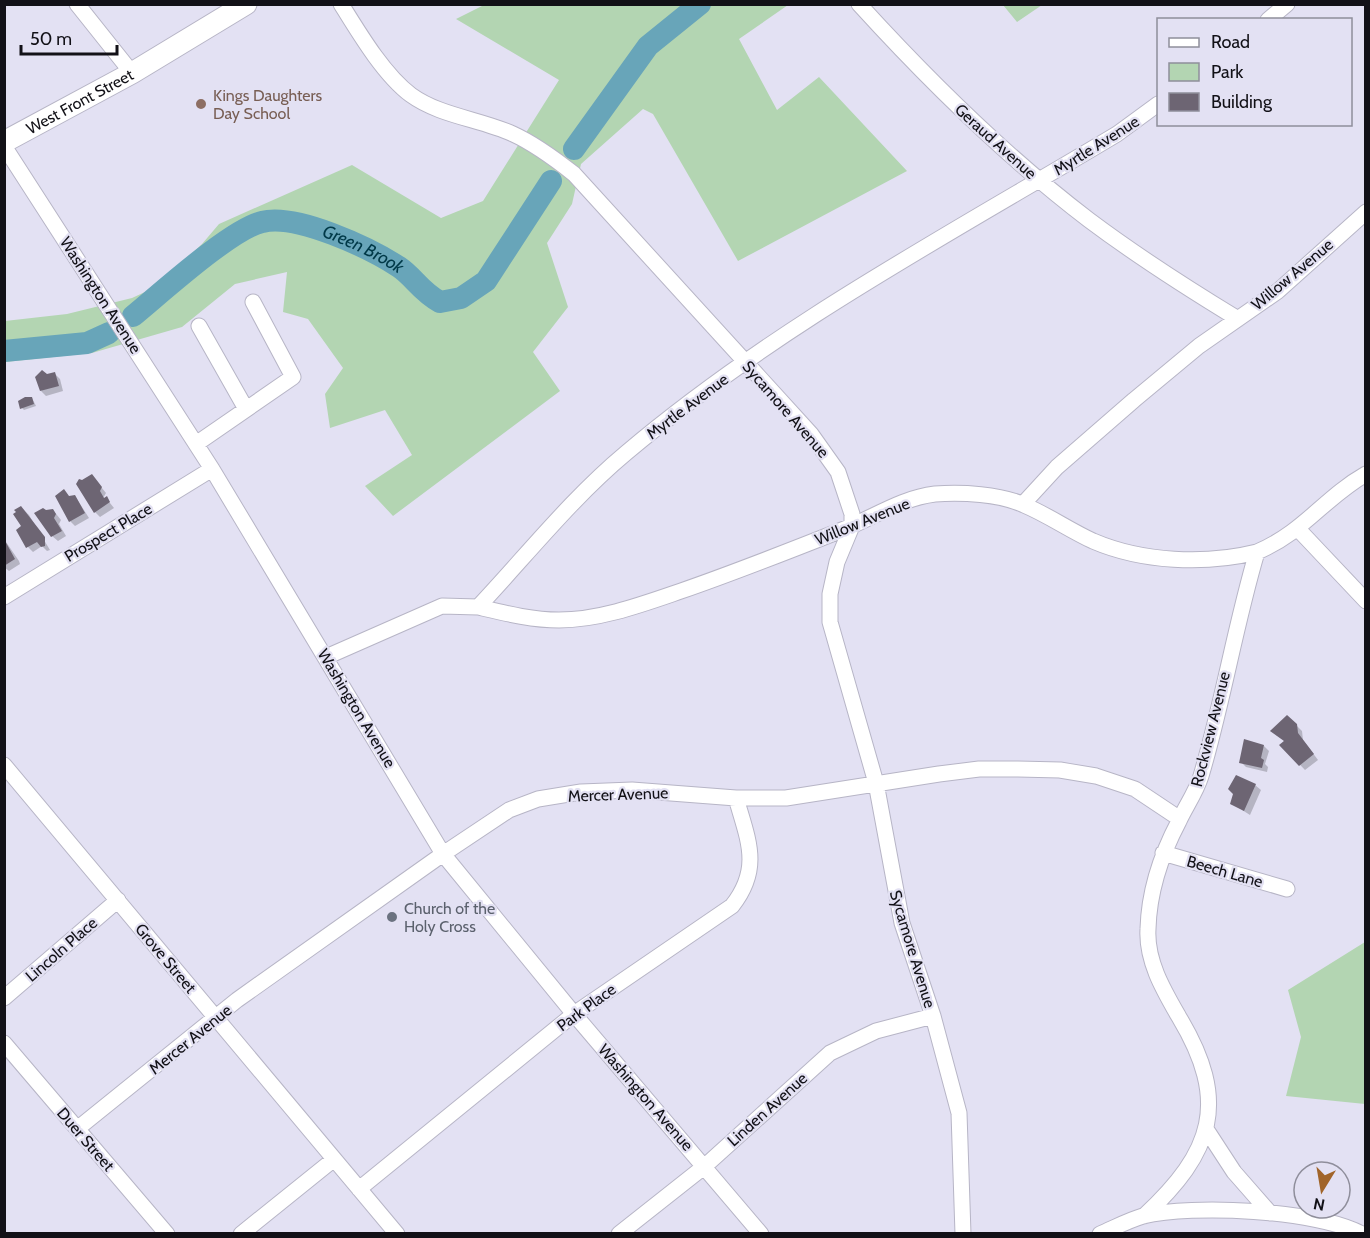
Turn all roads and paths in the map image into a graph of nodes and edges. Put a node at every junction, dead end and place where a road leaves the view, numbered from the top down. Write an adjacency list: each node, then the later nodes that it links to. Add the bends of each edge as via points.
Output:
1 (77, 4): 7 (street)
2 (246, 4): 7 (street, West Front Street)
3 (341, 4): 15 (street, Sycamore Avenue, via 409,94 424,103 513,133 574,174)
4 (859, 4): 10 (street, Geraud Avenue, via 985,134)
5 (1287, 4): 6 (street)
6 (1270, 18)
7 (132, 73): 9 (street, West Front Street)
8 (1157, 105): 10 (street, Myrtle Avenue)
9 (4, 144): 17 (street, Washington Avenue)
10 (1040, 180): 13 (street, Geraud Avenue, via 1150,264); 15 (street, Myrtle Avenue, via 847,292)
11 (1365, 212): 13 (street, Willow Avenue, via 1278,291)
12 (253, 302): 16 (street, via 293,377)
13 (1238, 319): 20 (street, Willow Avenue, via 1125,407 1057,467)
14 (200, 326): 16 (street)
15 (746, 363): 21 (street, Sycamore Avenue, via 827,454 838,472 852,514); 26 (street, Myrtle Avenue, via 695,397 624,454)
16 (246, 409): 17 (street)
17 (196, 444): 18 (street, Washington Avenue)
18 (212, 469): 24 (street, Prospect Place); 27 (street, Washington Avenue)
19 (1365, 474): 22 (street)
20 (1023, 504): 21 (street, Willow Avenue, via 971,495 934,494 883,509); 23 (street, via 1122,551 1158,558 1232,558)
21 (852, 526): 26 (street, Willow Avenue, via 650,602 590,617 558,620); 29 (street, Sycamore Avenue, via 837,562 830,594 830,622)
22 (1298, 530): 23 (street); 25 (street)
23 (1257, 552): 31 (street, Rockview Avenue, via 1200,777)
24 (4, 597)
25 (1365, 602)
26 (478, 607): 27 (street, via 442,606)
27 (326, 657): 33 (street, Washington Avenue)
28 (4, 765): 35 (street, Grove Street)
29 (876, 783): 30 (street, Mercer Avenue, via 786,798); 31 (street, Mercer Avenue, via 979,769 1060,770 1096,776 1135,789); 38 (street, Sycamore Avenue, via 897,907)
30 (736, 798): 33 (street, Mercer Avenue, via 632,790 538,799 509,810); 37 (street, Park Place, via 751,849 751,870 732,906)
31 (1180, 819): 32 (street, Rockview Avenue)
32 (1163, 853): 34 (street, Beech Lane); 42 (street, Rockview Avenue, via 1147,932 1160,980 1204,1070 1209,1104)
33 (443, 854): 37 (street, Washington Avenue); 39 (street, Mercer Avenue)
34 (1287, 889)
35 (118, 900): 36 (street, Lincoln Place); 39 (street, Grove Street)
36 (4, 998)
37 (574, 1014): 44 (street, Washington Avenue); 45 (street, Park Place)
38 (933, 1016): 44 (street, Linden Avenue, via 876,1032 830,1053); 53 (street, Sycamore Avenue, via 959,1113)
39 (216, 1018): 41 (street, Mercer Avenue); 43 (street, Grove Street)
40 (4, 1043): 41 (street, Duer Street)
41 (77, 1129): 48 (street, Duer Street)
42 (1206, 1129): 46 (street, via 1233,1172); 47 (street, Rockview Avenue, via 1187,1168)
43 (333, 1160): 45 (street, Grove Street); 49 (street)
44 (705, 1166): 51 (street, Linden Avenue); 52 (street, Washington Avenue)
45 (358, 1190): 50 (street, Grove Street)
46 (1270, 1213): 47 (street, Rockview Avenue); 55 (street, Rockview Avenue, via 1332,1222)
47 (1144, 1216): 54 (street, Rockview Avenue)
48 (167, 1233)
49 (241, 1233)
50 (397, 1233)
51 (618, 1233)
52 (761, 1233)
53 (963, 1233)
54 (1100, 1233)
55 (1362, 1233)

